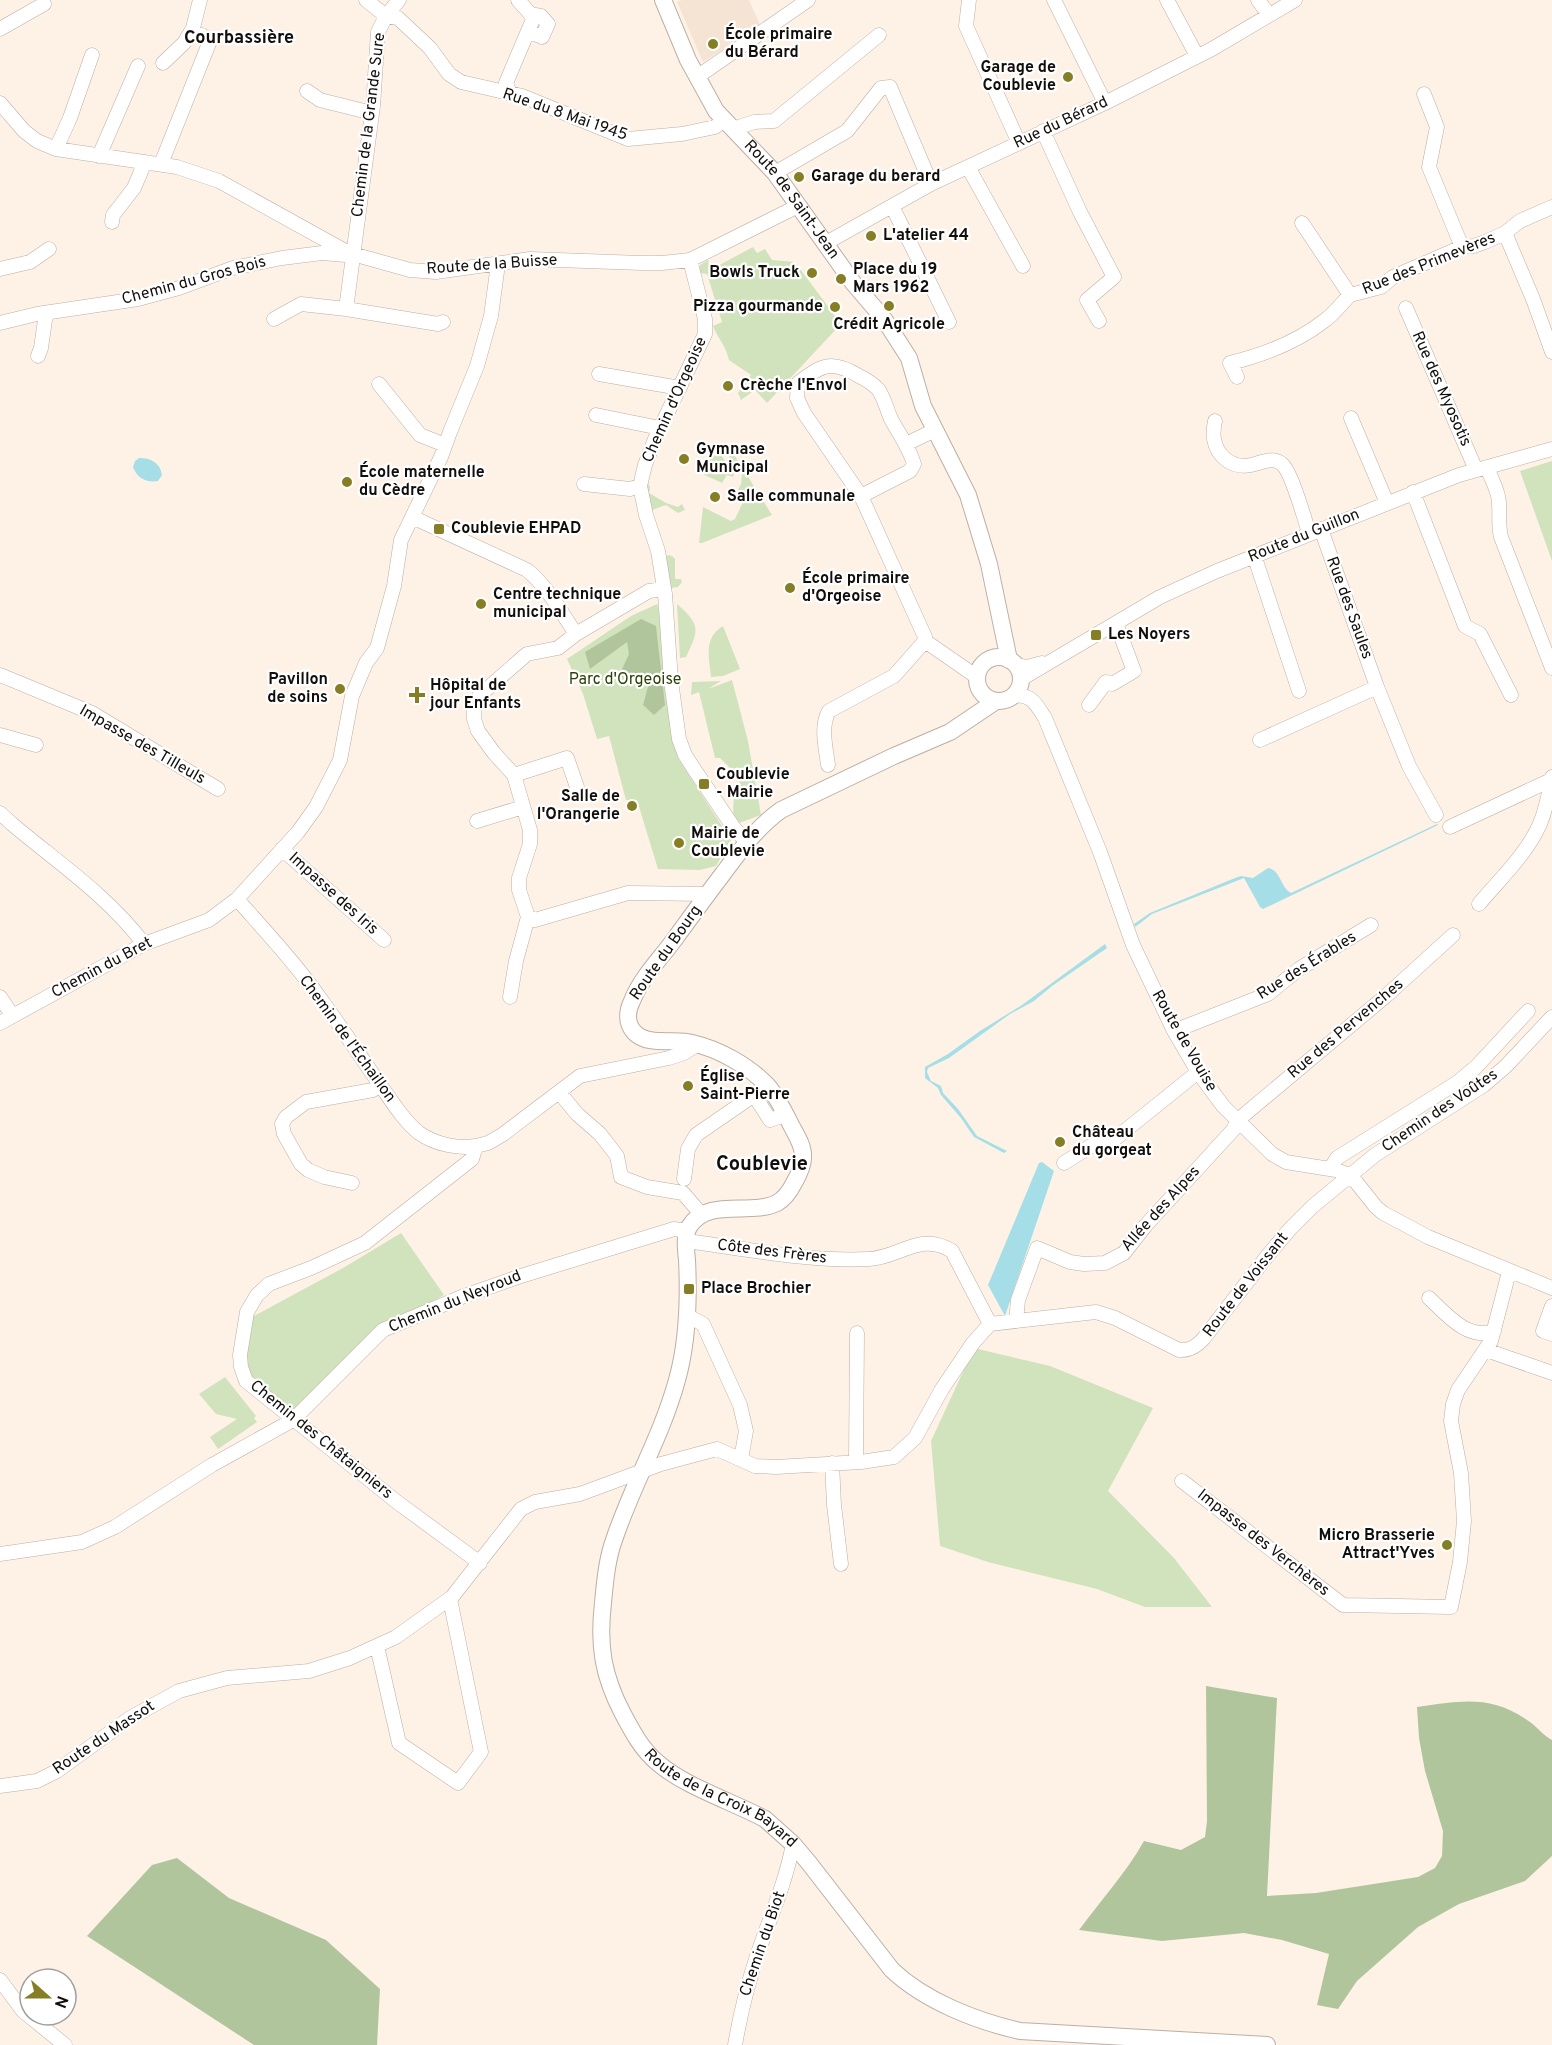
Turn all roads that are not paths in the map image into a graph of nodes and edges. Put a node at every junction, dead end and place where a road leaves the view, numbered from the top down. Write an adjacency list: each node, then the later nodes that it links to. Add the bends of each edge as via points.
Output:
1 (200, 0): 20 (street, via 194,28 184,44)
2 (366, 0): 14 (street, Rue du 8 Mai 1945)
3 (399, 0): 14 (street, Chemin de la Grande Sure)
4 (518, 0): 23 (street, via 534,18 541,16 548,24 542,37 528,31)
5 (808, 0): 22 (street)
6 (969, 0): 31 (street, via 966,26)
7 (1054, 0): 27 (street)
8 (1167, 0): 19 (street)
9 (1258, 0): 13 (street)
10 (1295, 0): 13 (street, Rue du Bérard)
11 (667, 1): 22 (main road, Route de Saint-Jean)
12 (44, 4): 15 (street)
13 (1269, 15): 19 (street, Rue du Bérard)
14 (386, 16): 23 (street, Rue du 8 Mai 1945, via 398,18 461,82); 28 (street, Chemin de la Grande Sure, via 378,32)
15 (0, 29)
16 (202, 34): 35 (street, via 210,41)
17 (879, 35): 29 (street, Rue du 8 Mai 1945, via 774,121)
18 (92, 55): 32 (street)
19 (1197, 56): 27 (street, Rue du Bérard)
20 (163, 63)
21 (138, 66): 33 (street)
22 (697, 77): 29 (main road, Route de Saint-Jean)
23 (503, 89): 29 (street, Rue du 8 Mai 1945, via 628,139)
24 (307, 91): 28 (street, via 320,100)
25 (1424, 94): 46 (street, via 1437,127 1430,166)
26 (0, 102): 32 (street, Route de la Buisse, via 24,131)
27 (1105, 103): 30 (street, Rue du Bérard)
28 (372, 113): 48 (street, Chemin de la Grande Sure)
29 (728, 125): 37 (main road, Route de Saint-Jean)
30 (1043, 131): 31 (street, Rue du Bérard); 58 (street, via 1114,277 1087,300)
31 (1019, 143): 36 (street, Rue du Bérard)
32 (56, 149): 33 (street, Route de la Buisse)
33 (99, 156): 34 (street, Route de la Buisse)
34 (144, 162): 35 (street, Route de la Buisse); 42 (street, via 134,188)
35 (160, 164): 48 (street, Route de la Buisse, via 219,181)
36 (968, 167): 38 (street, Rue du Bérard); 51 (street)
37 (775, 173): 38 (street, via 847,131 881,88 890,87); 39 (main road, Route de Saint-Jean)
38 (931, 184): 40 (street, Rue du Bérard)
39 (798, 206): 45 (main road, Route de Saint-Jean); 49 (street, Route de la Buisse)
40 (892, 206): 45 (street, Rue du Bérard); 60 (street)
41 (1552, 207): 44 (street, Rue des Primevères)
42 (112, 222)
43 (1302, 223): 53 (street, Rue des Primevères)
44 (1505, 232): 46 (street, Rue des Primevères, via 1474,246); 62 (street)
45 (826, 243): 72 (main road, Route de Saint-Jean, via 909,358 923,406)
46 (1462, 247): 53 (street, Rue des Primevères, via 1393,277 1381,287)
47 (49, 249): 52 (street, via 30,262)
48 (354, 255): 50 (street, Route de la Buisse, via 410,270 436,272); 55 (street, Chemin de la Grande Sure); 56 (street, Chemin du Gros Bois, via 322,253 282,258 233,268 138,299)
49 (690, 260): 50 (street, Route de la Buisse, via 641,264 530,259); 67 (street, Chemin d'Orgeoise, via 705,334)
50 (498, 264): 74 (street, Chemin du Bret, via 491,316 480,355)
51 (1023, 266)
52 (0, 269)
53 (1350, 295): 65 (street, via 1324,321 1296,339 1253,358 1230,363)
54 (1406, 308): 76 (street, Rue des Myosotis)
55 (346, 309): 57 (street, via 302,303); 59 (street)
56 (46, 313): 61 (street, Chemin du Gros Bois); 63 (street)
57 (274, 319)
58 (1099, 321)
59 (443, 322)
60 (949, 322)
61 (0, 323)
62 (1552, 352)
63 (38, 356)
64 (599, 374): 67 (street)
65 (1237, 377)
66 (379, 384): 74 (street, via 420,435)
67 (680, 388): 71 (street, Chemin d'Orgeoise)
68 (596, 415): 71 (street)
69 (1351, 418): 81 (street)
70 (1215, 421): 83 (street, Rue des Saules, via 1214,440 1229,463 1249,466 1268,460 1287,469)
71 (660, 429): 78 (street, Chemin d'Orgeoise)
72 (935, 430): 73 (street); 90 (main road, Route de Saint-Jean, via 968,495 989,564)
73 (906, 444): 80 (street, via 914,464 910,471); 80 (street, via 878,389 844,367 826,366 798,383 797,398 804,413)
74 (445, 445): 82 (street, Chemin du Bret)
75 (1552, 449): 76 (street, Route du Guillon)
76 (1481, 469): 79 (street, Route du Guillon); 89 (street, Rue des Myosotis, via 1498,494 1501,537)
77 (584, 484): 78 (street, via 630,489)
78 (640, 486): 85 (street, Chemin d'Orgeoise)
79 (1413, 492): 81 (street, Route du Guillon); 95 (street, via 1464,627 1480,634)
80 (861, 496): 88 (street)
81 (1387, 503): 83 (street, Route du Guillon)
82 (412, 517): 87 (street, via 527,570 549,593); 114 (street, Chemin du Bret, via 401,540 397,572 377,648 352,696 339,760 316,807)
83 (1315, 531): 84 (street, Route du Guillon); 93 (street, Rue des Saules)
84 (1254, 555): 86 (street, Route du Guillon, via 1160,597); 94 (street)
85 (664, 589): 87 (street, via 649,591); 113 (street, Chemin d'Orgeoise, via 679,739 694,769)
86 (1116, 623): 90 (street, Route du Guillon, via 1068,651); 97 (street, via 1134,671 1112,684 1106,682)
87 (576, 634): 103 (street, via 558,648 527,654 480,695 474,709 478,731)
88 (925, 641): 92 (street); 102 (street, via 894,675 830,711 824,737)
89 (1552, 668)
90 (1012, 673): 92 (main road, Route du Bourg, via 982,665); 96 (main road, Route du Bourg, via 1005,700); 128 (street, Route de Vouise, via 1021,695 1035,702 1045,718 1100,852 1132,945)
91 (0, 675): 106 (street, Impasse des Tilleuls, via 92,713)
92 (978, 683): 96 (main road, via 989,699); 101 (main road, Route du Bourg, via 974,708 965,718)
93 (1377, 687): 99 (street); 109 (street, Rue des Saules, via 1409,766)
94 (1299, 691)
95 (1511, 695)
96 (996, 701): 101 (main road, Route du Bourg, via 950,732)
97 (1089, 705)
98 (0, 735): 100 (street)
99 (1260, 740)
100 (36, 745)
101 (906, 751): 113 (main road, Route du Bourg, via 781,810)
102 (828, 765)
103 (514, 775): 105 (street, via 567,758); 107 (street)
104 (1552, 778): 111 (street); 112 (street)
105 (577, 788)
106 (218, 789)
107 (524, 807): 110 (street); 118 (street, via 530,844 519,890)
108 (0, 813): 122 (street, via 106,901)
109 (1436, 815)
110 (477, 821)
111 (1546, 825): 117 (street)
112 (1450, 827)
113 (746, 841): 115 (main road, Route du Bourg)
114 (282, 849): 116 (street, Chemin du Bret); 121 (street, Impasse des Iris)
115 (707, 894): 118 (street, via 628,893 535,920); 129 (main road, Route du Bourg, via 636,991 628,1012 631,1027 642,1038)
116 (237, 900): 122 (street, Chemin du Bret, via 209,920); 131 (street, Chemin de l'Échaillon, via 322,1000)
117 (1479, 904)
118 (528, 917): 124 (street)
119 (1371, 925): 128 (street, Rue des Érables, via 1299,969 1268,994)
120 (1453, 935): 134 (street, Rue des Pervenches)
121 (384, 940)
122 (144, 944): 127 (street, Chemin du Bret)
123 (0, 997): 127 (street)
124 (510, 997)
125 (1528, 1011): 137 (street, via 1458,1082 1337,1158)
126 (1552, 1017): 138 (street, Chemin des Voûtes, via 1484,1085)
127 (6, 1019)
128 (1174, 1031): 130 (street, Route de Vouise)
129 (698, 1044): 132 (street, via 669,1058 580,1076); 133 (main road, Route du Bourg, via 759,1078 777,1099)
130 (1198, 1072): 134 (street, Route de Vouise); 136 (street, via 1111,1142 1094,1144)
131 (380, 1084): 135 (street, Chemin de l'Échaillon, via 420,1133 440,1143); 139 (street, via 373,1090 306,1102 282,1124 284,1134 308,1170)
132 (559, 1092): 135 (street, via 502,1135); 140 (street, via 617,1156 621,1177 647,1187)
133 (778, 1118): 140 (street, via 754,1095 696,1135 688,1149); 141 (main road, Route du Bourg, via 799,1140 803,1157 790,1191 782,1200 767,1206)
134 (1238, 1120): 137 (street, Route de Vouise, via 1272,1154 1286,1162); 148 (street, Allée des Alpes, via 1124,1253 1105,1263 1084,1264 1037,1248 1018,1300)
135 (476, 1146): 155 (street, Chemin des Châtaigniers, via 472,1159 365,1243 269,1284 257,1295 247,1312 241,1367 246,1381)
136 (1064, 1163)
137 (1330, 1169): 138 (street, Route de Vouise)
138 (1349, 1176): 143 (street, Route de Vouise, via 1383,1214); 148 (street, Route de Voissant, via 1290,1229 1204,1338 1191,1349 1173,1347 1096,1312)
139 (352, 1183)
140 (683, 1186): 141 (street)
141 (701, 1214): 142 (main road)
142 (687, 1233): 147 (main road, Route de la Croix Bayard); 149 (street, Côte des Frères, via 819,1260 873,1259 910,1247 942,1244 952,1251); 155 (street, Chemin du Neyroud, via 674,1230 521,1276 383,1330)
143 (1509, 1272): 144 (street, Route de Vouise); 150 (street)
144 (1552, 1288)
145 (1429, 1298): 150 (street, via 1463,1327 1480,1334)
146 (1552, 1306): 152 (street, via 1543,1331)
147 (688, 1316): 156 (street, via 703,1324 740,1405 746,1431); 159 (main road, Route de la Croix Bayard, via 676,1382)
148 (1016, 1321): 149 (street, Route de Voissant)
149 (990, 1323): 157 (street, Route du Massot, via 942,1389 915,1438 894,1457)
150 (1494, 1331): 153 (street)
151 (857, 1333): 157 (street)
152 (1552, 1334)
153 (1486, 1350): 154 (street); 160 (street, Impasse des Verchères, via 1458,1390 1453,1404 1451,1421 1461,1473 1464,1521 1451,1607 1343,1605)
154 (1552, 1373)
155 (293, 1420): 161 (street, Chemin du Neyroud, via 212,1465 115,1527 82,1542); 162 (street, Chemin des Châtaigniers)
156 (741, 1459): 158 (street, Route du Massot, via 755,1466 776,1467); 159 (street, Route du Massot, via 717,1449)
157 (856, 1462): 158 (street, Route du Massot)
158 (832, 1463): 163 (street)
159 (641, 1471): 162 (street, Route du Massot, via 580,1494 535,1502 521,1509); 167 (main road, Route de la Croix Bayard, via 614,1539 605,1585 600,1638 613,1695 633,1733 658,1763 765,1819)
160 (1182, 1481)
161 (0, 1554)
162 (480, 1563): 164 (street, Route du Massot)
163 (841, 1564)
164 (450, 1599): 165 (street, Route du Massot); 165 (street, via 481,1752 458,1783 399,1743)
165 (377, 1646): 166 (street, Route du Massot, via 309,1671 227,1678 179,1690 130,1718 57,1771 37,1781)
166 (0, 1786)
167 (793, 1844): 170 (street, Chemin du Biot, via 787,1874 744,1999); 171 (main road, Route de la Croix Bayard, via 892,1970 934,2000 1020,2031)
168 (0, 1980): 169 (street, via 22,2012)
169 (65, 2045)
170 (735, 2045)
171 (1267, 2045)

